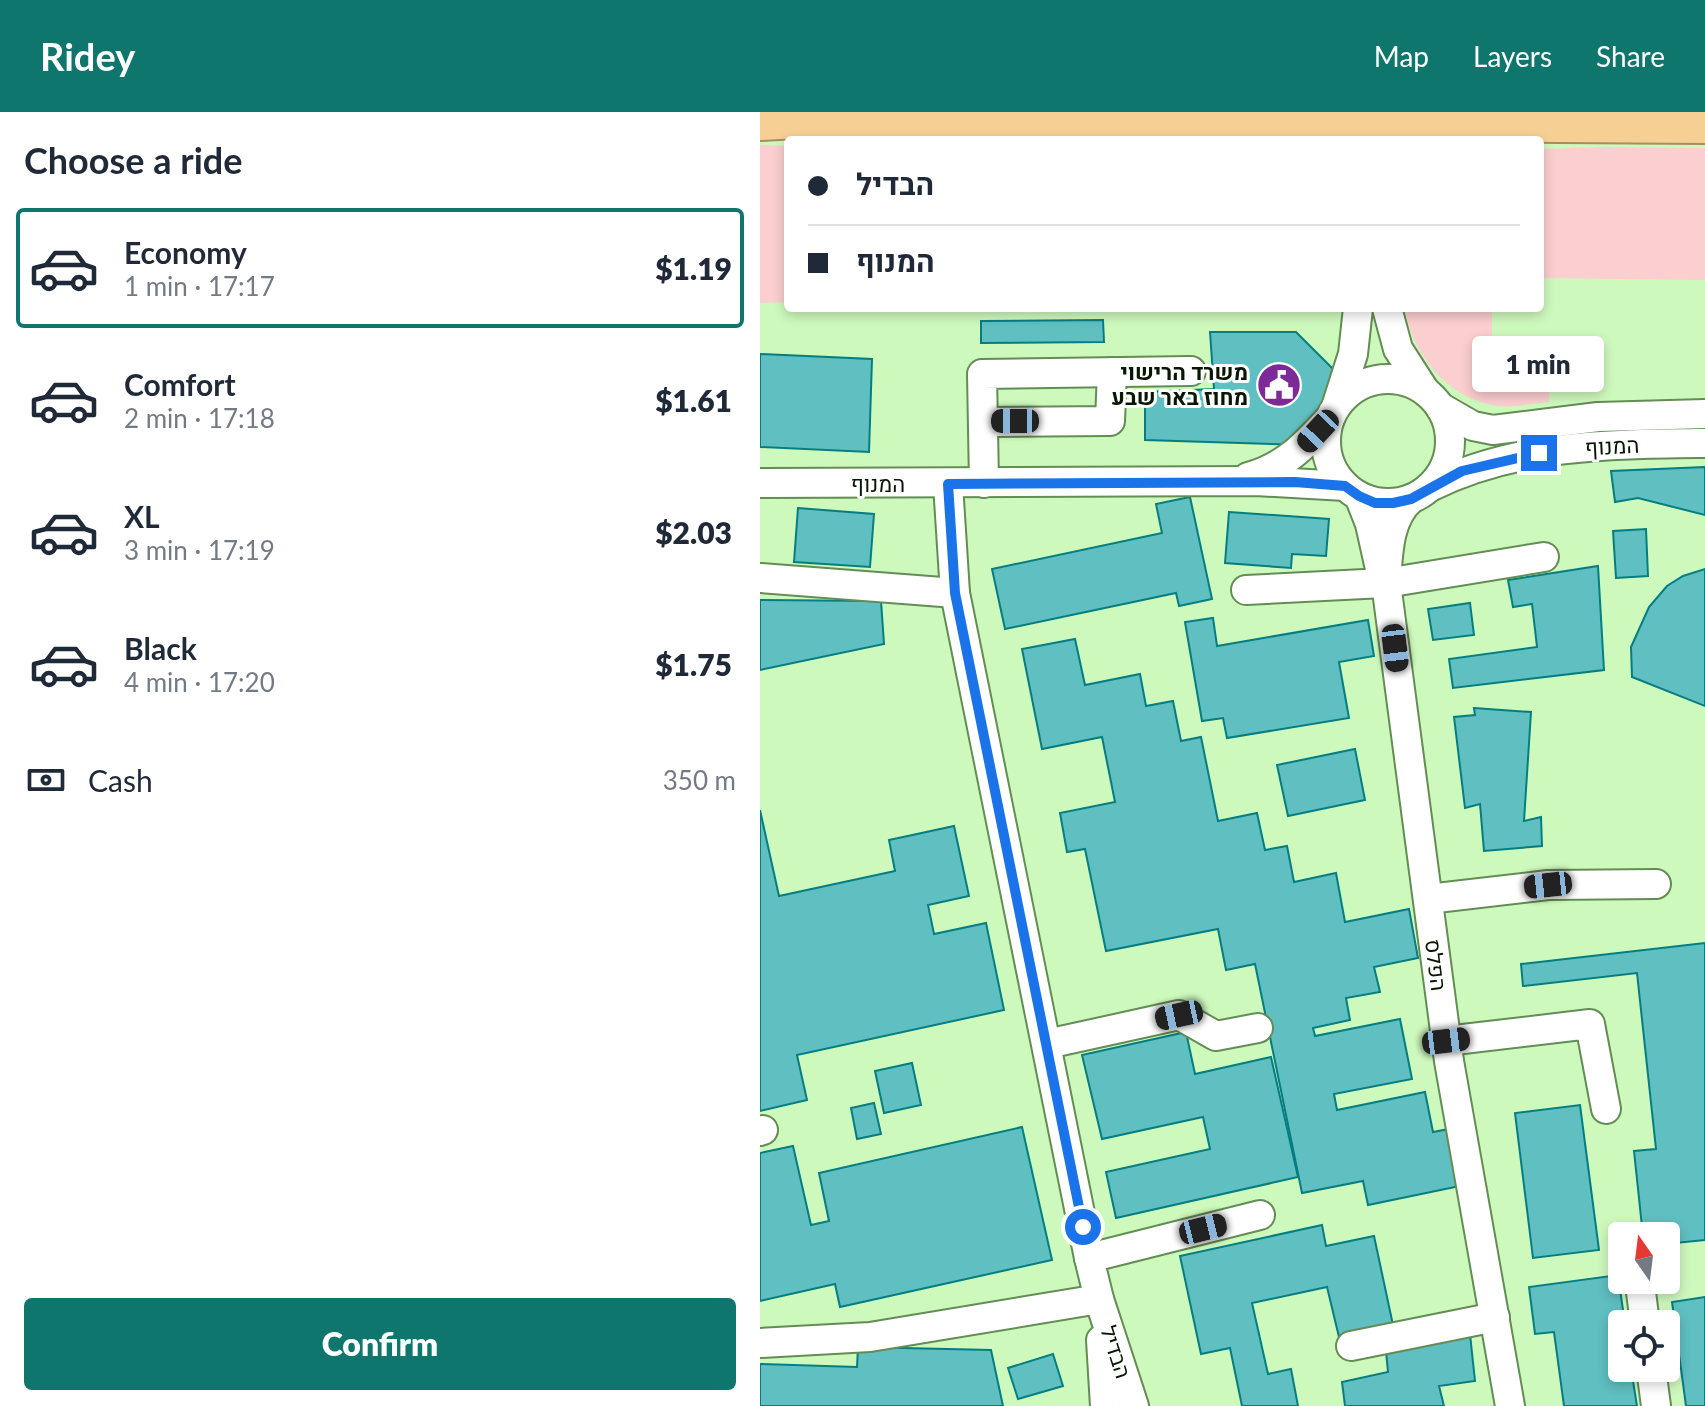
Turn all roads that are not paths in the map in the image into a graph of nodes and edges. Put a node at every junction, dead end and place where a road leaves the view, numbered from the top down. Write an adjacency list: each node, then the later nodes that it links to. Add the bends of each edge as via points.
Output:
1 (1244, 118): 2 (highway); 3 (highway); 5 (street)
2 (760, 119)
3 (1506, 120): 4 (highway); 6 (street)
4 (1705, 122)
5 (1298, 136)
6 (1464, 136)
7 (1358, 312): 12 (street, via 1346,382)
8 (1388, 312): 11 (street, via 1398,349)
9 (1191, 371): 10 (street)
10 (1112, 372): 14 (street, via 1110,421); 14 (street, via 982,374)
11 (1432, 399): 12 (street, via 1407,382 1386,379 1349,393); 13 (street, המנוף, via 1473,426 1493,430 1598,417); 21 (street, via 1448,423 1451,440 1441,474)
12 (1332, 413): 16 (street, המנוף, via 1289,459 1268,472); 20 (street, via 1326,432 1329,462)
13 (1705, 414)
14 (983, 422): 18 (street)
15 (1705, 443): 21 (street, המנוף, via 1557,449 1462,471)
16 (1235, 481): 18 (street, המנוף); 20 (street, המנוף, via 1295,482)
17 (760, 483): 19 (street, המנוף)
18 (984, 483): 19 (street, המנוף)
19 (948, 484): 26 (street, הבדיל)
20 (1352, 491): 21 (street, via 1375,503); 24 (street, הפלס, via 1370,524)
21 (1420, 494): 24 (street, הפלס, via 1401,508)
22 (1544, 557): 24 (street)
23 (760, 578): 26 (street)
24 (1385, 583): 25 (street); 28 (street, הפלס)
25 (1246, 590)
26 (955, 593): 31 (street, הבדיל)
27 (1656, 884): 28 (street, via 1548,885)
28 (1428, 899): 30 (street, הפלס)
29 (1258, 1028): 31 (street, via 1216,1036 1179,1015)
30 (1446, 1041): 32 (street, via 1590,1024); 36 (street, הפלס)
31 (1047, 1044): 34 (street, הבדיל)
32 (1606, 1109)
33 (1260, 1215): 34 (street)
34 (1089, 1258): 35 (street, הבדיל)
35 (1099, 1299): 37 (street, via 870,1337); 40 (street, הבדיל); 41 (street, הבדיל)
36 (1495, 1317): 38 (street); 42 (street, הפלס)
37 (760, 1343)
38 (1351, 1346)
39 (1653, 1382): 43 (street)
40 (1105, 1406)
41 (1134, 1406)
42 (1510, 1406)
43 (1656, 1406)

